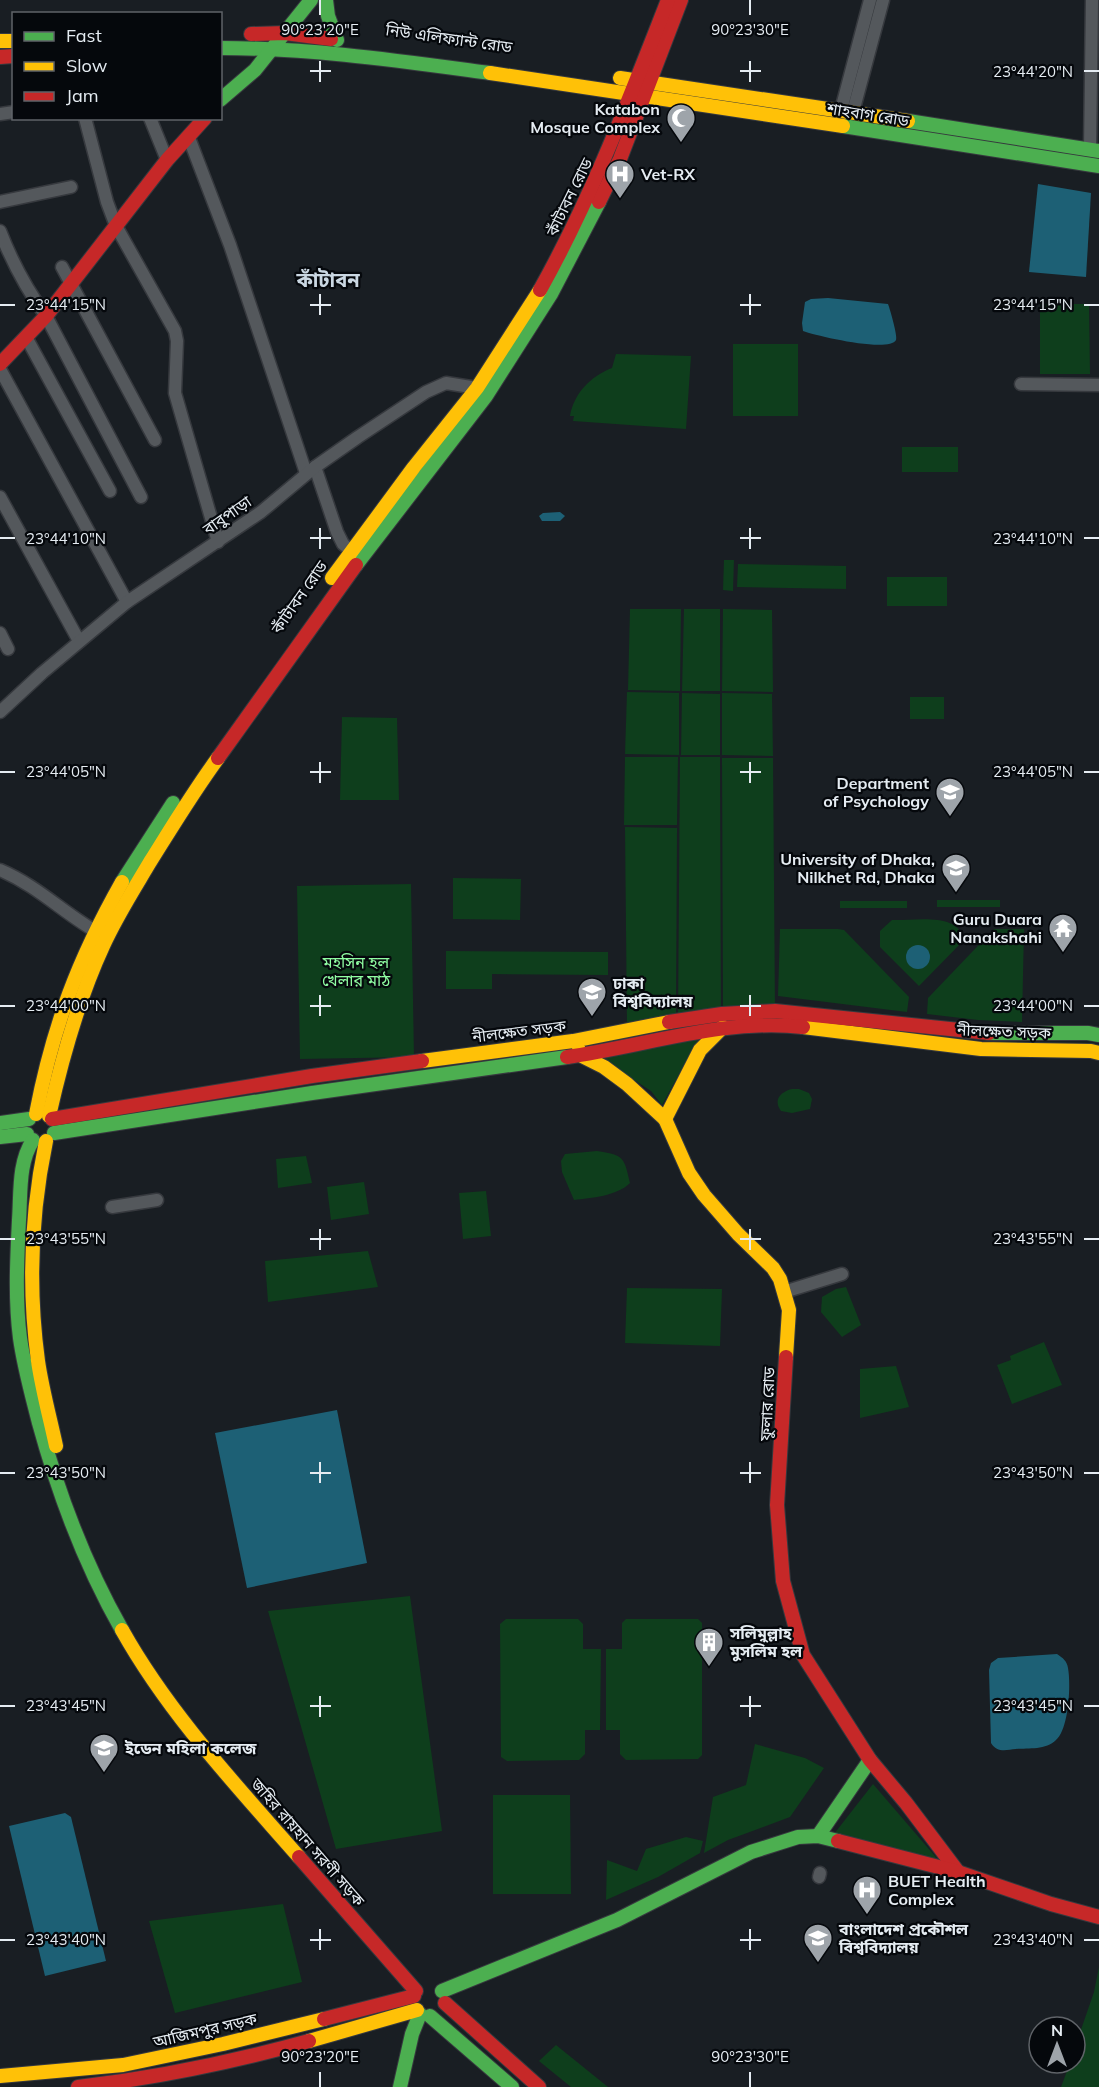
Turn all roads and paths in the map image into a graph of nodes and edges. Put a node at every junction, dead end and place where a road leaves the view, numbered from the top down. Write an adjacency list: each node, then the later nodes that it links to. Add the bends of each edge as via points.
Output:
1 (311, 0): 8 (main road)
2 (326, 0): 10 (main road, via 328,16)
3 (668, 0): 13 (main road)
4 (681, 0): 13 (main road)
5 (870, 0): 15 (street)
6 (883, 0): 15 (street)
7 (1092, 0): 20 (street)
8 (285, 33): 9 (main road, নিউ এলিফ্যান্ট রোড); 10 (main road, নিউ এলিফ্যান্ট রোড); 12 (main road)
9 (239, 34)
10 (347, 41): 13 (main road, নিউ এলিফ্যান্ট রোড)
11 (222, 48): 12 (main road, নিউ এলিফ্যান্ট রোড)
12 (274, 48): 13 (main road, নিউ এলিফ্যান্ট রোড); 14 (main road)
13 (640, 89): 15 (main road, শাহবাগ রোড); 22 (main road, শাহবাগ রোড); 35 (main road, কাঁটাবন রোড, via 551,270)
14 (222, 99)
15 (847, 111): 20 (main road, শাহবাগ রোড)
16 (86, 120): 25 (street)
17 (151, 120): 21 (street)
18 (203, 120): 19 (main road)
19 (189, 138): 21 (main road); 37 (street)
20 (1094, 150)
21 (167, 160): 25 (main road)
22 (1099, 166)
23 (71, 187): 24 (street)
24 (0, 202)
25 (116, 226): 28 (main road); 41 (street, via 175,331 175,393)
26 (0, 231): 29 (street, via 12,261)
27 (62, 267): 28 (street)
28 (70, 286): 29 (main road); 36 (street)
29 (46, 316): 30 (main road); 40 (street)
30 (26, 337): 31 (main road); 38 (street)
31 (0, 364)
32 (0, 369): 43 (street)
33 (1021, 384): 34 (street)
34 (1099, 385)
35 (481, 392): 37 (street, বাবুপাড়া, via 449,382 426,392); 42 (main road, কাঁটাবন রোড)
36 (155, 440)
37 (310, 470): 41 (street, বাবুপাড়া); 42 (street, via 343,544)
38 (110, 491)
39 (0, 497): 45 (street)
40 (141, 497)
41 (218, 542): 43 (street, বাবুপাড়া)
42 (356, 555): 48 (main road, কাঁটাবন রোড)
43 (127, 602): 45 (street, বাবুপাড়া)
44 (0, 633): 46 (street)
45 (79, 641): 47 (street, বাবুপাড়া)
46 (8, 649)
47 (0, 712)
48 (187, 792): 50 (main road, কাঁটাবন রোড, via 135,857); 51 (main road, কাঁটাবন রোড)
49 (0, 870): 50 (street, via 32,886)
50 (94, 931): 51 (street); 61 (main road, কাঁটাবন রোড, via 74,974 46,1064)
51 (107, 938): 61 (main road, কাঁটাবন রোড, via 74,1022)
52 (722, 1021): 53 (main road, নীলক্ষেত সড়ক, via 775,1011); 55 (main road, নীলক্ষেত সড়ক, via 677,1020); 56 (main road, নীলক্ষেত সড়ক); 58 (main road, নীলক্ষেত সড়ক); 59 (main road, via 700,1050)
53 (917, 1026): 54 (main road, নীলক্ষেত সড়ক, via 985,1033); 56 (main road)
54 (1099, 1035)
55 (578, 1040): 58 (main road); 61 (main road, নীলক্ষেত সড়ক, via 312,1076)
56 (917, 1042): 57 (main road, নীলক্ষেত সড়ক, via 981,1049)
57 (1099, 1053)
58 (580, 1054): 59 (main road, ফুলার রোড, via 627,1084); 61 (main road, নীলক্ষেত সড়ক)
59 (665, 1119): 66 (main road, ফুলার রোড, via 704,1195 773,1268)
60 (0, 1123): 61 (main road)
61 (41, 1127): 62 (main road, নীলক্ষেত সড়ক); 71 (main road, via 32,1264 38,1362 62,1470 94,1556 126,1621 173,1696 221,1758 337,1885)
62 (0, 1137)
63 (157, 1200): 64 (street)
64 (112, 1207)
65 (842, 1274): 66 (street)
66 (784, 1292): 67 (main road, ফুলার রোড, via 789,1310 777,1505 783,1581 803,1655)
67 (870, 1760): 68 (main road); 69 (main road, ফুলার রোড)
68 (818, 1836): 69 (main road); 72 (main road, via 798,1837 751,1852 617,1920)
69 (958, 1872): 70 (main road)
70 (1099, 1917)
71 (418, 1991): 72 (main road, via 435,1986); 73 (main road, via 413,2001); 74 (main road, আজিমপুর সড়ক, via 223,2044)
72 (443, 1997): 73 (main road, via 440,2012); 80 (main road)
73 (422, 2013): 76 (main road, আজিমপুর সড়ক); 78 (main road, via 412,2034); 79 (main road)
74 (123, 2065): 75 (main road, আজিমপুর সড়ক); 76 (street)
75 (0, 2076)
76 (127, 2085): 77 (main road, আজিমপুর সড়ক)
77 (78, 2087)
78 (400, 2087)
79 (512, 2087)
80 (539, 2087)

